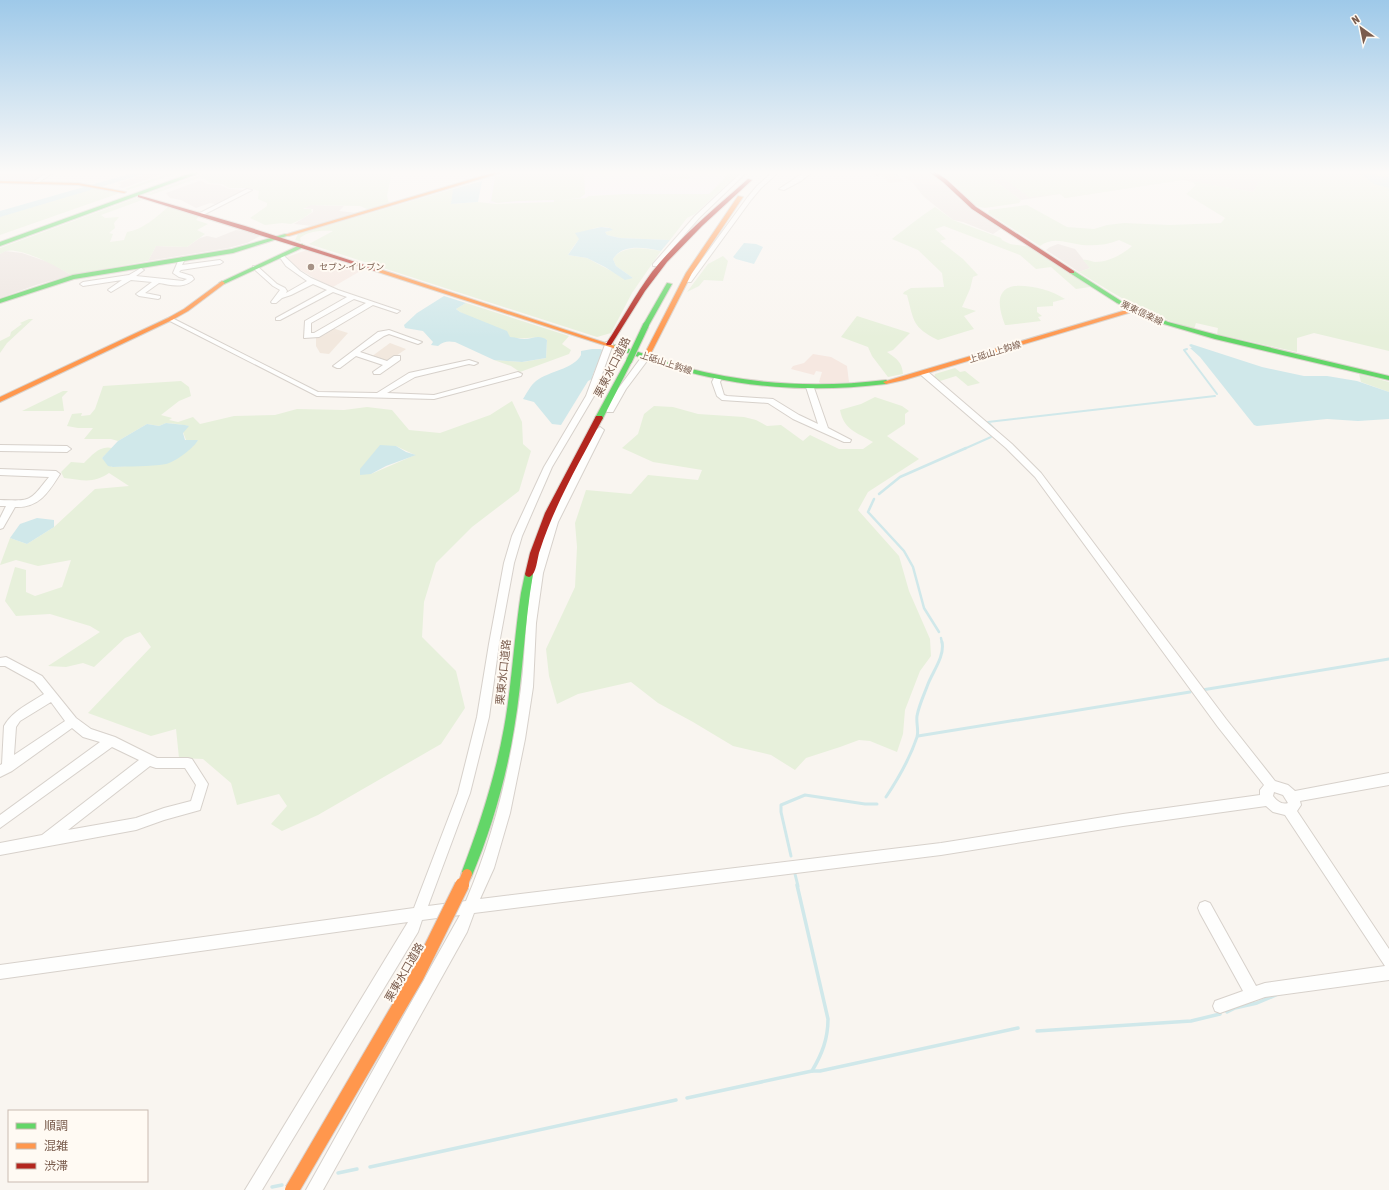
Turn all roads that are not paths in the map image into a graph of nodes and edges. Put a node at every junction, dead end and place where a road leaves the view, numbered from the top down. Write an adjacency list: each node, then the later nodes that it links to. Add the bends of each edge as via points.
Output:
1 (38, 227): 11 (main road)
2 (50, 227): 12 (main road)
3 (241, 227): 10 (main road, 上砥山上鈎線)
4 (317, 227): 10 (main road)
5 (699, 227): 40 (main road, via 644,286)
6 (706, 227): 14 (main road)
7 (721, 227): 26 (main road)
8 (729, 227): 26 (street, via 688,283)
9 (1003, 227): 35 (main road, 栗東信楽線)
10 (278, 238): 13 (main road, 上砥山上鈎線); 16 (main road, via 233,251)
11 (0, 240)
12 (0, 245)
13 (302, 246): 15 (main road); 40 (main road, 上砥山上鈎線)
14 (691, 246)
15 (282, 256): 19 (main road); 24 (street, via 292,268)
16 (182, 259): 18 (street); 32 (main road, via 73,278)
17 (220, 262): 18 (street)
18 (178, 268): 23 (street, via 176,273 191,279 179,284)
19 (255, 268): 29 (street, via 275,285 284,289); 37 (main road, via 224,281 190,308)
20 (141, 270): 21 (street)
21 (130, 277): 23 (street); 25 (street); 27 (street)
22 (673, 277): 86 (main road, 栗東水口道路, bridge, via 547,516 536,547 520,626 503,759 483,832 467,874 417,976)
23 (157, 282): 30 (street, via 139,294)
24 (313, 282): 28 (street); 29 (street)
25 (83, 284)
26 (682, 287): 43 (main road)
27 (111, 290)
28 (332, 290): 31 (street); 38 (street)
29 (280, 296): 33 (street)
30 (158, 297)
31 (353, 297): 34 (street); 34 (street, via 306,322 307,336 316,335)
32 (0, 301)
33 (274, 302)
34 (372, 303): 36 (street)
35 (1133, 310): 48 (main road, 上砥山上鈎線); 51 (main road, 栗東信楽線, via 1162,324)
36 (397, 311)
37 (170, 319): 53 (street, via 317,394); 54 (main road)
38 (278, 319)
39 (418, 342): 41 (street, via 389,332 381,334)
40 (609, 344): 43 (main road, 上砥山上鈎線); 79 (street, via 590,396 548,467 517,536 509,563 494,644 484,717 464,793)
41 (355, 353): 45 (street); 46 (street)
42 (397, 358): 45 (street)
43 (646, 358): 50 (main road, 上砥山上鈎線); 77 (street, via 622,389 554,522 538,572 531,623 526,695 504,813 487,868)
44 (474, 363): 53 (street, via 412,375)
45 (388, 364): 47 (street)
46 (337, 366)
47 (377, 372)
48 (924, 373): 52 (main road, 上砥山上鈎線, via 873,384); 70 (street, via 1009,446 1038,475 1217,717)
49 (518, 374): 53 (street, via 434,396)
50 (718, 378): 52 (main road, 上砥山上鈎線, via 771,386); 55 (street, via 716,382 721,396 725,398 770,401 796,417)
51 (1389, 378)
52 (810, 387): 55 (street)
53 (379, 395)
54 (0, 400)
55 (824, 429): 56 (street)
56 (848, 440)
57 (0, 448): 58 (street)
58 (67, 449)
59 (0, 472): 61 (street, via 56,474 36,499 26,504)
60 (0, 504): 61 (street)
61 (12, 504): 62 (street)
62 (0, 526)
63 (0, 662): 64 (street, via 6,661 38,679)
64 (52, 694): 65 (street); 68 (street, via 16,718 10,726)
65 (72, 722): 66 (street, via 87,733); 68 (street)
66 (110, 741): 67 (street); 74 (street)
67 (150, 759): 75 (street); 75 (street, via 156,763 188,763 202,784 196,806 136,824)
68 (4, 770)
69 (1389, 779): 71 (street)
70 (1272, 786): 71 (street, via 1282,788); 72 (street, via 1266,790)
71 (1293, 797): 73 (street, via 1294,805)
72 (1268, 800): 73 (street, via 1277,808); 77 (street, via 941,849)
73 (1289, 810): 80 (street)
74 (0, 822)
75 (46, 840): 76 (street)
76 (0, 849)
77 (470, 908): 79 (street); 87 (street, via 462,927)
78 (1205, 908): 83 (street)
79 (419, 914): 81 (street); 85 (street, via 382,980)
80 (1389, 961)
81 (0, 972)
82 (1389, 973): 83 (street, via 1265,990)
83 (1252, 995): 84 (street)
84 (1220, 1006)
85 (253, 1190)
86 (292, 1190)
87 (314, 1190)

